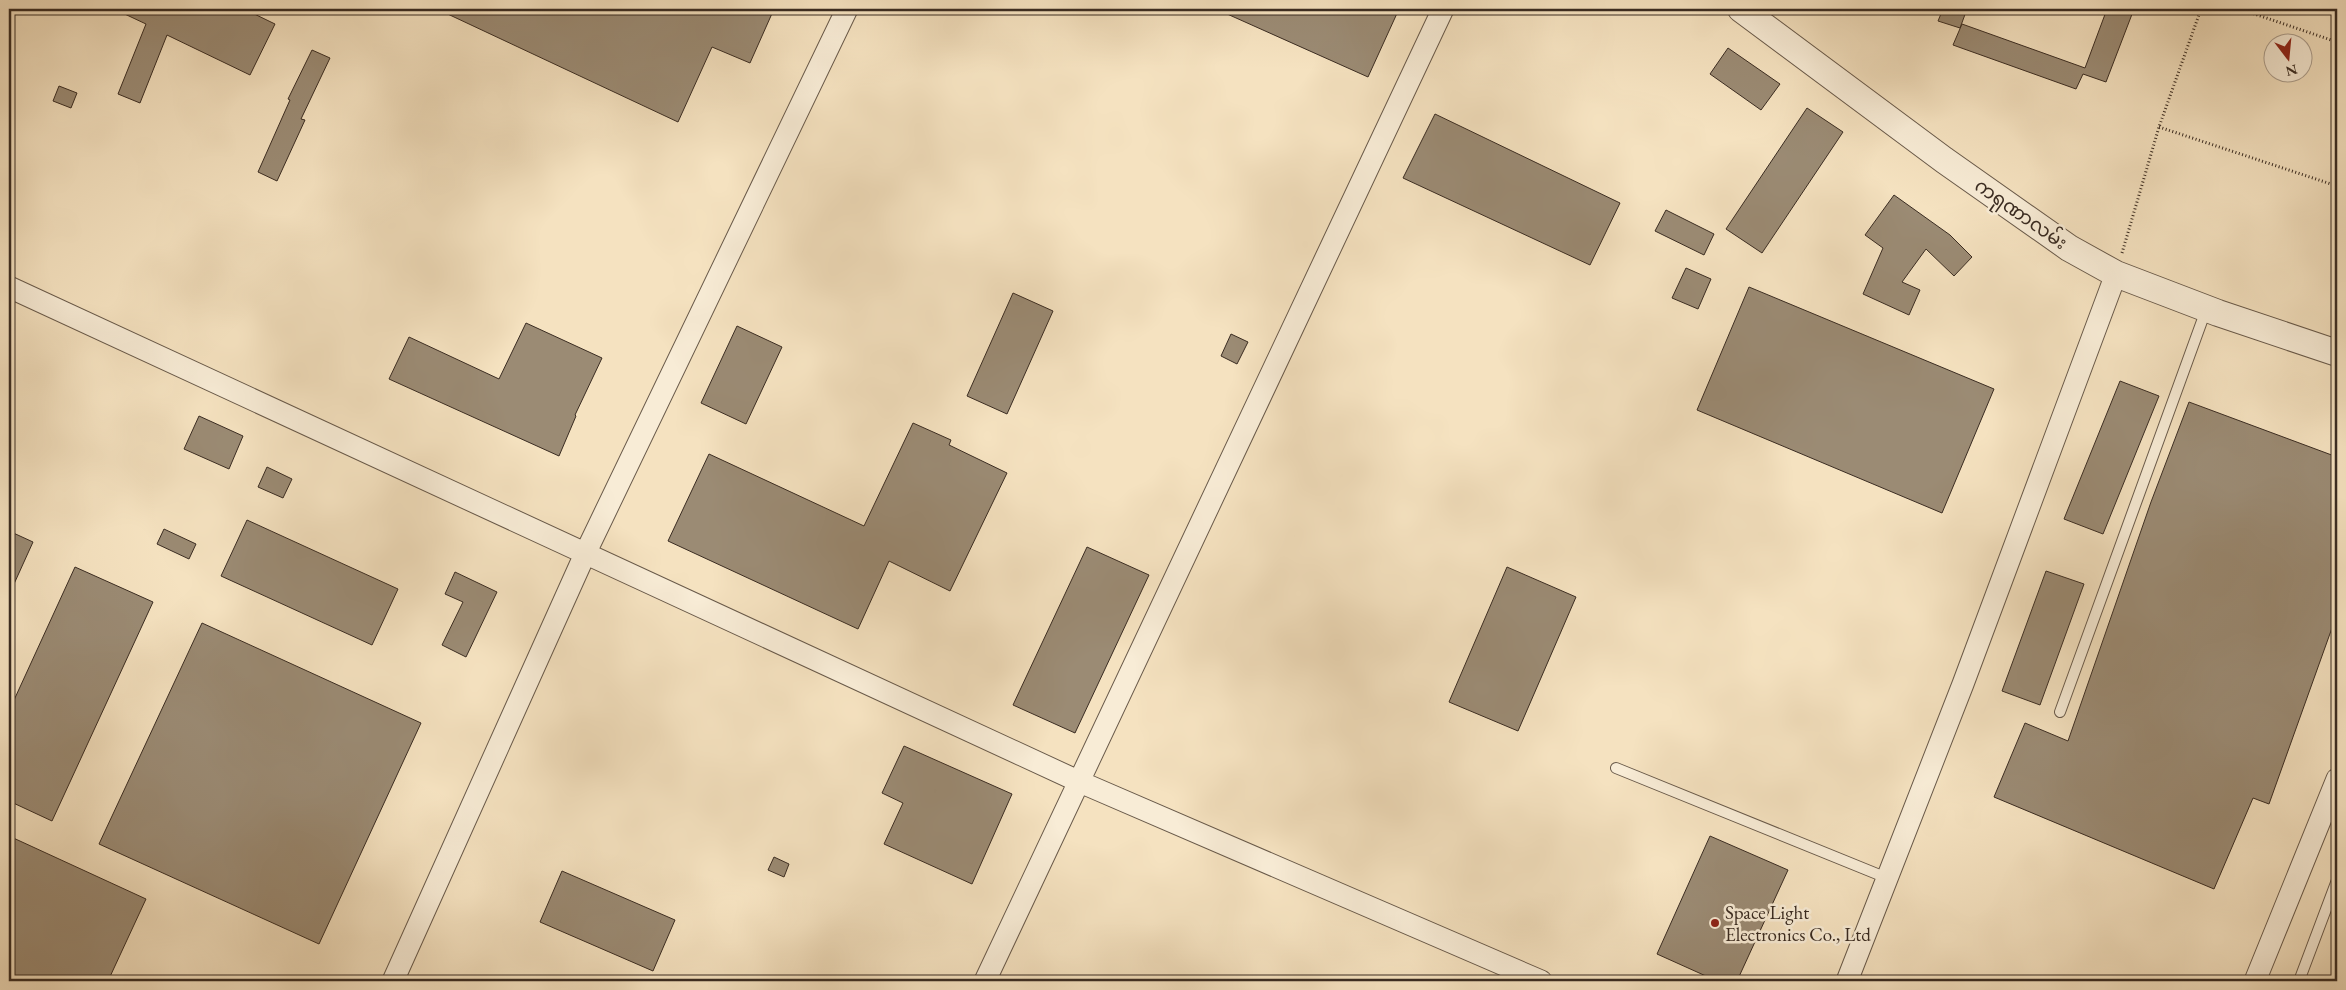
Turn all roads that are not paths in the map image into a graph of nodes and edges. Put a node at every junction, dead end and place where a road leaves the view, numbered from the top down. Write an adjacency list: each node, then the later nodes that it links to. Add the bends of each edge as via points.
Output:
1 (847, 9): 8 (street)
2 (1442, 9): 12 (street)
3 (1741, 9): 4 (street, ကရုဏာလမ်း, via 1944,160 2069,248)
4 (2116, 274): 6 (street, ကရုဏာလမ်း); 13 (street)
5 (9, 287): 8 (street)
6 (2207, 309): 7 (street, ကရုဏာလမ်း); 9 (lane)
7 (2337, 353)
8 (585, 554): 12 (street); 15 (street)
9 (2060, 712)
10 (1616, 768): 13 (lane)
11 (2337, 779): 19 (street)
12 (1080, 782): 16 (street); 17 (street)
13 (1888, 878): 18 (street)
14 (2337, 880): 20 (lane)
15 (393, 981)
16 (985, 981)
17 (1541, 981)
18 (1847, 981)
19 (2255, 981)
20 (2299, 981)

